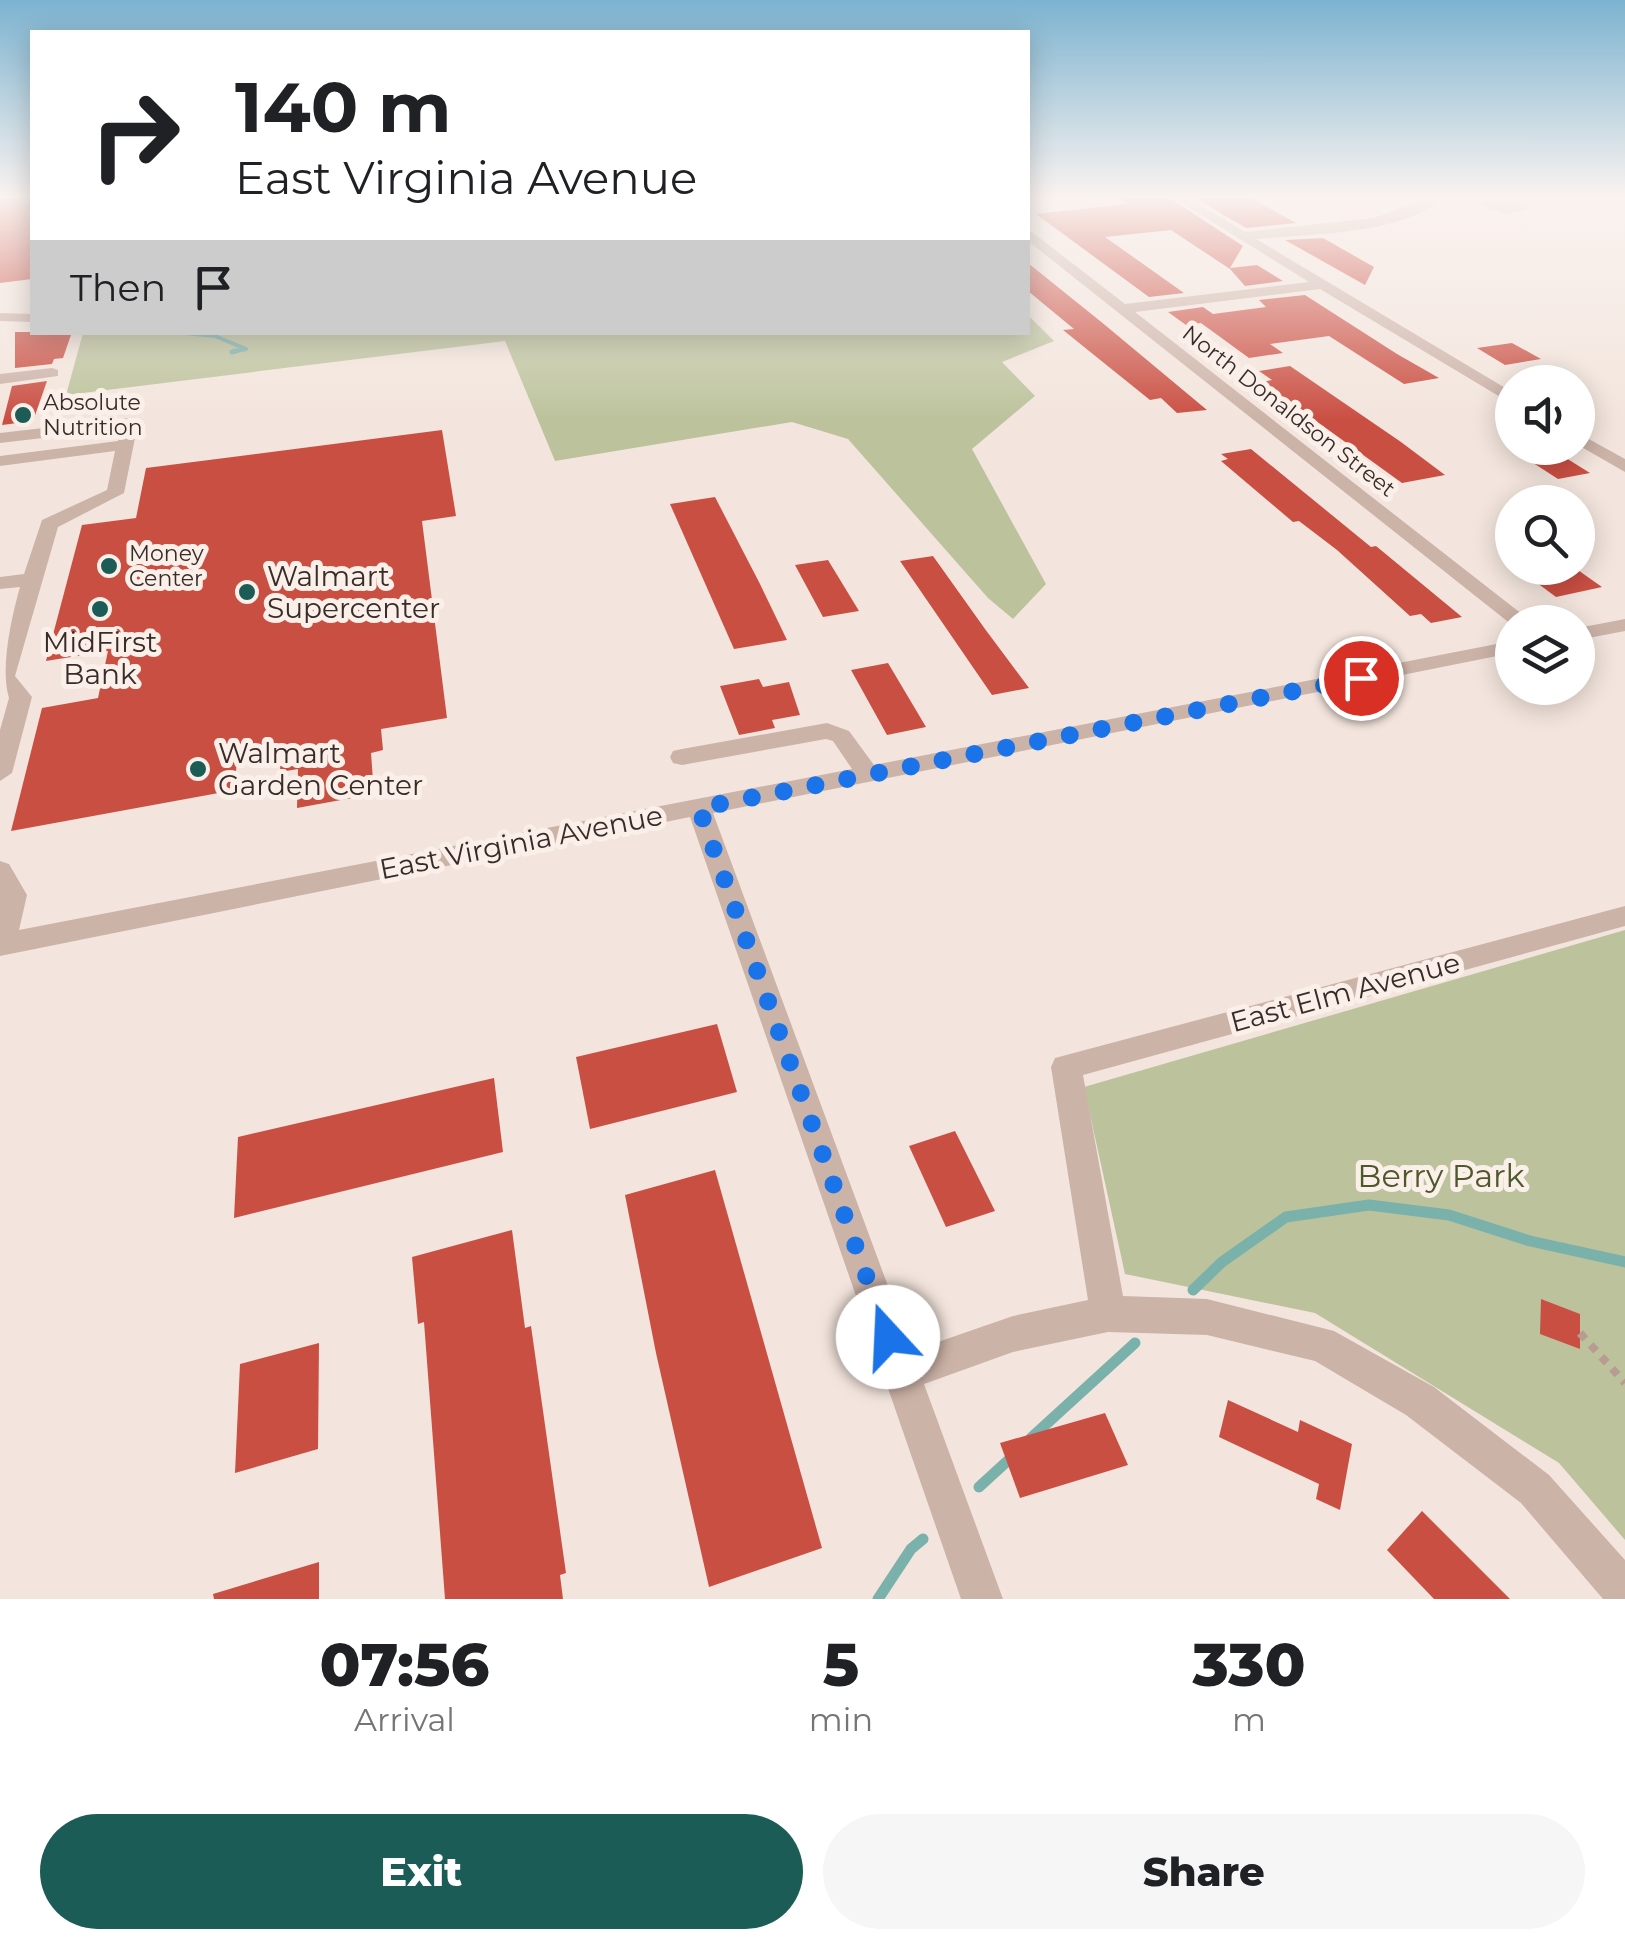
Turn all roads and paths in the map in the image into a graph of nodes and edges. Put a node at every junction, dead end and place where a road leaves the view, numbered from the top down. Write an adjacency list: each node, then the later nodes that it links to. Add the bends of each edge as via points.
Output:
1 (1073, 270): 6 (street, North Donaldson Street)
2 (1300, 270): 3 (street)
3 (1324, 284): 6 (street); 11 (street)
4 (30, 302): 5 (street)
5 (0, 306)
6 (1123, 309): 19 (street, North Donaldson Street)
7 (0, 317): 8 (street)
8 (30, 318)
9 (52, 373): 10 (street)
10 (0, 379)
11 (1495, 389)
12 (0, 438): 13 (street, via 130,423)
13 (126, 446): 15 (street); 17 (street, via 115,494 48,524)
14 (1595, 448): 16 (street)
15 (0, 461)
16 (1625, 467)
17 (33, 579): 18 (street); 24 (street, via 4,677 21,697)
18 (0, 584)
19 (1500, 605)
20 (1625, 625): 21 (street)
21 (1595, 631)
22 (1495, 650): 25 (street, East Virginia Avenue)
23 (682, 757): 25 (street, via 827,731 840,736)
24 (0, 773)
25 (869, 776): 26 (street, East Virginia Avenue)
26 (699, 808): 29 (street, East Virginia Avenue); 32 (street)
27 (0, 871): 29 (street, via 13,895)
28 (1625, 916): 30 (street, East Elm Avenue, via 1066,1067)
29 (1, 945)
30 (1108, 1314): 32 (street, via 1013,1334); 34 (street, via 1207,1317 1320,1344 1420,1401 1535,1489)
31 (1580, 1334): 33 (path)
32 (902, 1373): 35 (street)
33 (1625, 1383)
34 (1625, 1592)
35 (982, 1599)

